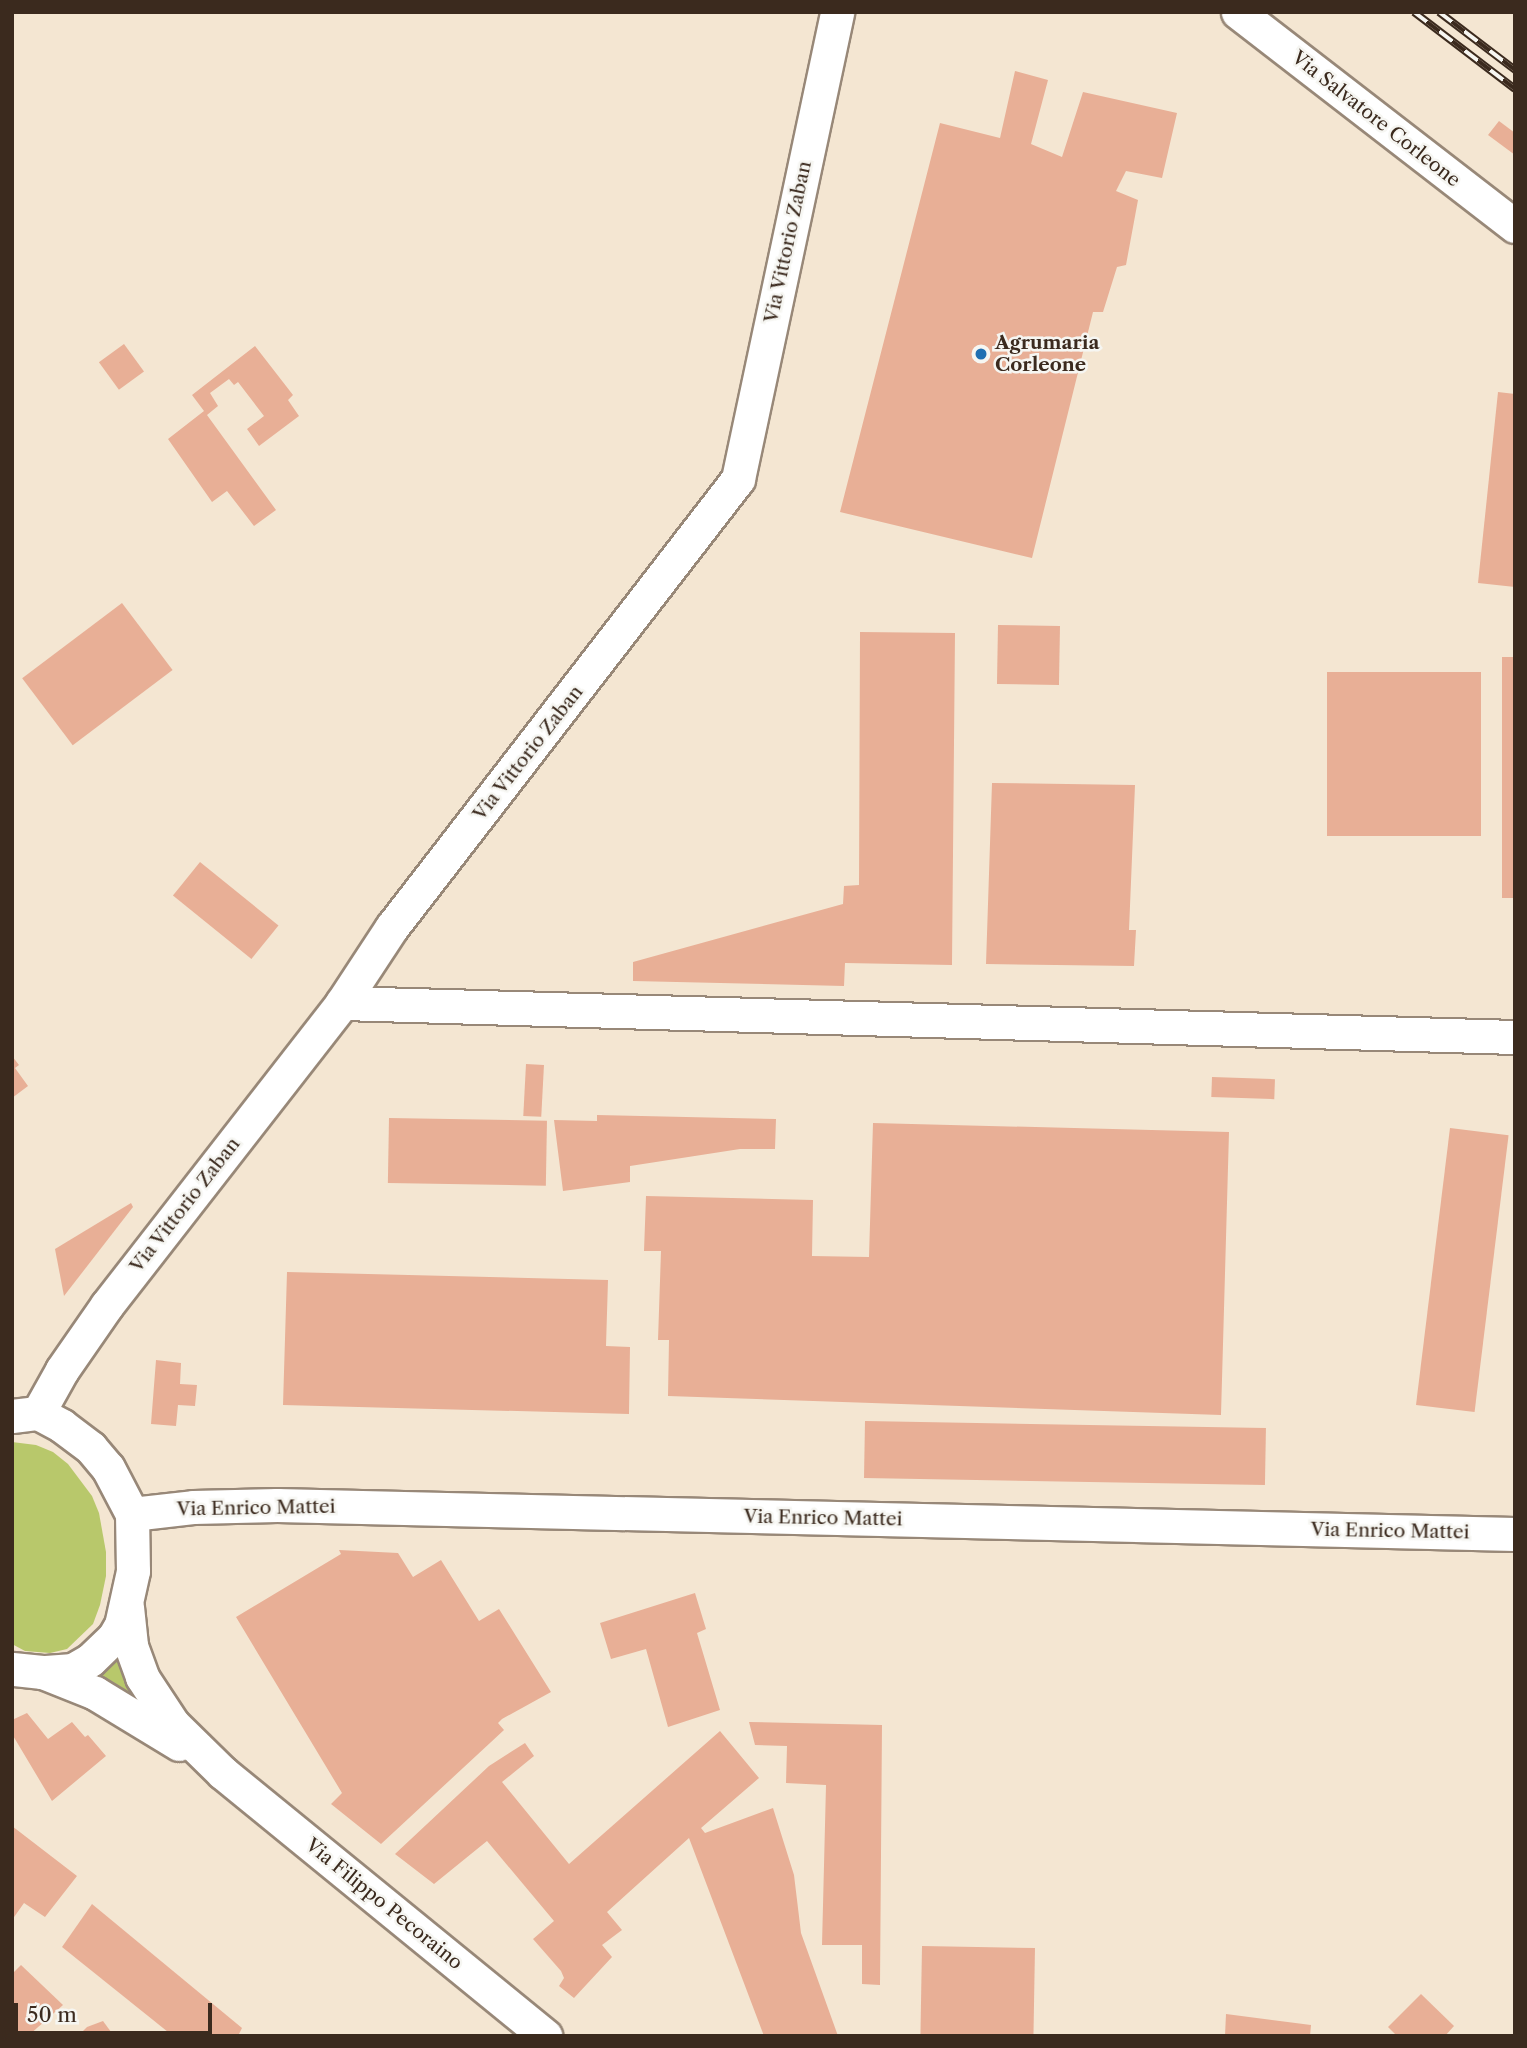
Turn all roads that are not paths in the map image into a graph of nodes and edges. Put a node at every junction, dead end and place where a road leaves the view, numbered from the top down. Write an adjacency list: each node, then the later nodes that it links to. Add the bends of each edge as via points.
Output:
1 (837, 12): 4 (street, Via Vittorio Zaban, via 738,479 392,927)
2 (1238, 12): 3 (street, Via Salvatore Corleone)
3 (1515, 226)
4 (342, 1003): 5 (street); 6 (street, Via Vittorio Zaban)
5 (1515, 1037)
6 (25, 1414): 7 (street, via 62,1426 91,1448 108,1468)
7 (132, 1514): 8 (street, Via Enrico Mattei, via 193,1507 291,1505); 9 (street, via 133,1571)
8 (1515, 1534)
9 (127, 1607): 10 (street, via 114,1637 90,1660 73,1670); 11 (street, Via Filippo Pecoraino, via 131,1646 142,1677 173,1724)
10 (27, 1670): 11 (street, Via Filippo Pecoraino, via 117,1705)
11 (223, 1773): 12 (street, Via Filippo Pecoraino)
12 (545, 2036)

